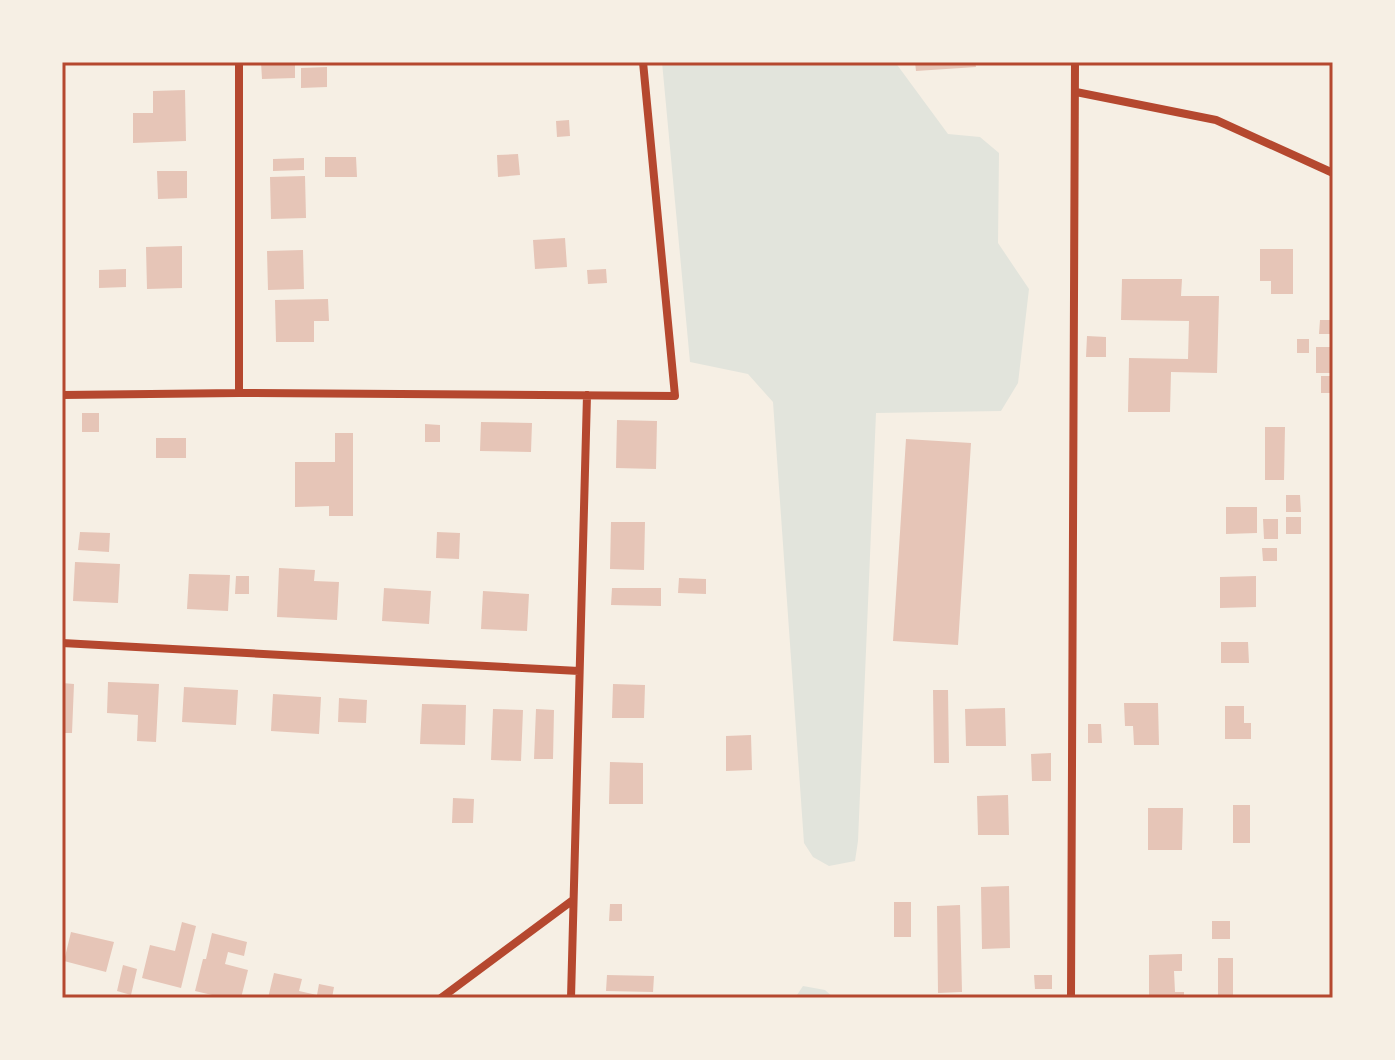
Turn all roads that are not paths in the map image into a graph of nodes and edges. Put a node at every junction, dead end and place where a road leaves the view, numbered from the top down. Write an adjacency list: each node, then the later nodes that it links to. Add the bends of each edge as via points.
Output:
1 (239, 62): 6 (street)
2 (643, 62): 8 (street, via 675,396)
3 (1075, 62): 4 (street)
4 (1076, 92): 5 (street, via 1216,120); 14 (street)
5 (1333, 173)
6 (239, 393): 7 (street); 8 (street)
7 (62, 395)
8 (587, 395): 10 (street)
9 (62, 643): 10 (street)
10 (579, 671): 11 (street)
11 (573, 900): 12 (street); 13 (street)
12 (441, 998)
13 (571, 998)
14 (1071, 998)

